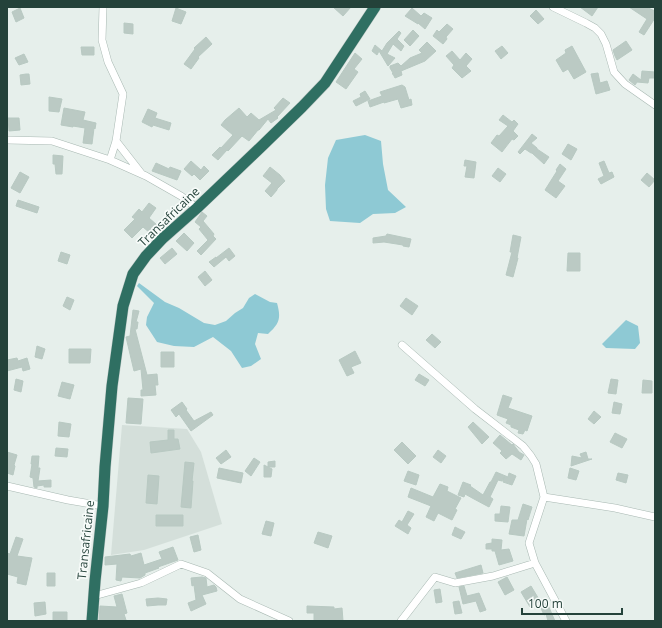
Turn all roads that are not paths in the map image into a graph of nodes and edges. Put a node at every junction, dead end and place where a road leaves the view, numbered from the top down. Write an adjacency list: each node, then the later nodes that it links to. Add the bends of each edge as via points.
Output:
1 (103, 7): 6 (street, via 102,40 108,62 123,94)
2 (375, 7): 9 (highway, Transafricaine, via 325,83)
3 (552, 7): 4 (street, via 595,28 606,44 614,72 625,84)
4 (655, 105)
5 (7, 140): 7 (street, via 52,141)
6 (116, 141): 7 (street); 8 (street)
7 (110, 160): 8 (street)
8 (142, 175): 9 (street, via 181,196)
9 (197, 208): 13 (highway, Transafricaine, via 146,256 133,274 122,306 112,386)
10 (402, 345): 12 (street, via 522,446 536,464)
11 (7, 486): 13 (street)
12 (544, 497): 14 (street); 15 (street, via 529,543)
13 (103, 506): 16 (highway, Transafricaine)
14 (655, 517)
15 (535, 563): 19 (street, via 493,576 455,583 435,577); 20 (street)
16 (94, 596): 17 (highway, Transafricaine); 18 (street, via 141,583 181,564 207,573 240,599)
17 (92, 621)
18 (289, 621)
19 (401, 621)
20 (566, 621)

